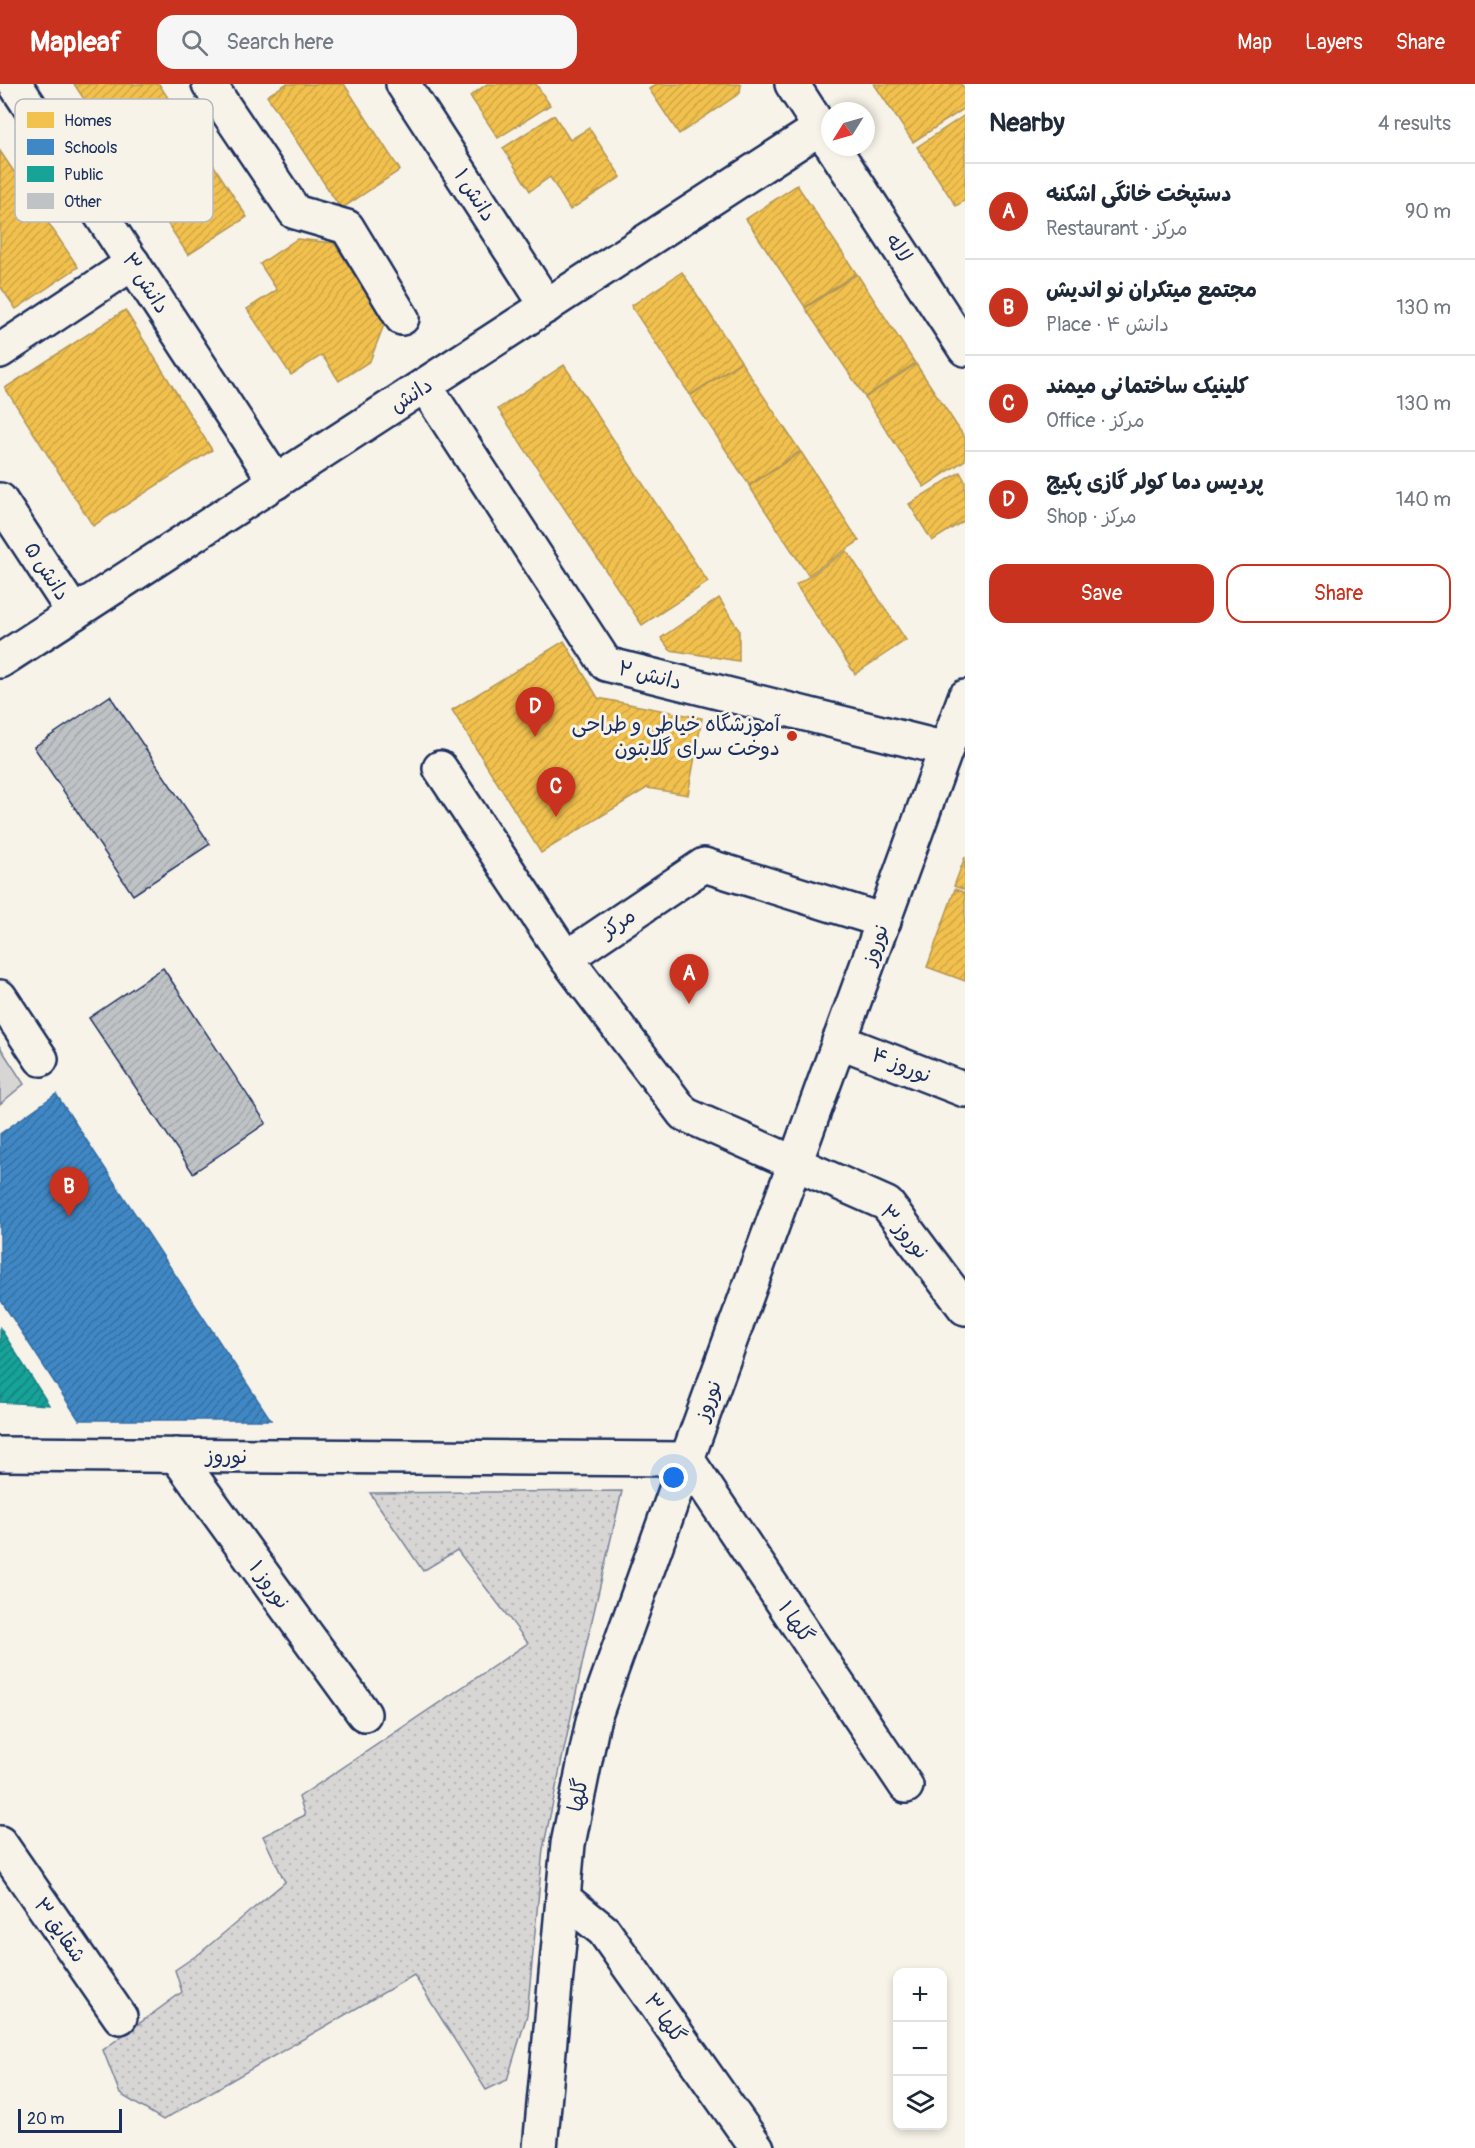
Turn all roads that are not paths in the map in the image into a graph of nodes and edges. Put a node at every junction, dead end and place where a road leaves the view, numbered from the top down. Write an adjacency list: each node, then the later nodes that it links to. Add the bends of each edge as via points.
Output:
1 (15, 84): 5 (street, دانش ۳)
2 (403, 84): 11 (street, دانش ۱)
3 (792, 84): 6 (street, لاله)
4 (213, 85): 12 (street, via 295,212 346,227)
5 (25, 99)
6 (821, 128)
7 (821, 143): 11 (street, دانش)
8 (839, 156): 13 (street, لاله)
9 (106, 222): 10 (street, دانش ۳)
10 (133, 263): 14 (street); 16 (street, دانش ۳)
11 (547, 306): 15 (street, دانش)
12 (402, 318)
13 (965, 349)
14 (0, 351)
15 (425, 386): 16 (street, دانش); 21 (street, دانش ۲, via 606,664)
16 (276, 482): 18 (street, دانش)
17 (0, 500): 18 (street, دانش ۵)
18 (74, 613): 19 (street, دانش)
19 (0, 661)
20 (965, 698): 21 (street, نوروز)
21 (946, 750): 23 (street, نوروز)
22 (440, 768): 24 (street)
23 (884, 921): 24 (street, مرکز, via 705,866); 26 (street, نوروز)
24 (566, 958): 29 (street, نوروز ۳, via 684,1114)
25 (0, 997): 27 (street)
26 (839, 1041): 28 (street, نوروز ۴); 29 (street, نوروز)
27 (41, 1059)
28 (965, 1090)
29 (795, 1163): 30 (street, نوروز ۳, via 887,1204); 33 (street, نوروز)
30 (965, 1308)
31 (0, 1454): 32 (street, نوروز)
32 (176, 1455): 33 (street, نوروز); 34 (street, نوروز ۱)
33 (687, 1458): 35 (street, گلها ۱); 37 (street, گلها, via 593,1721 568,1844)
34 (364, 1714)
35 (906, 1786)
36 (0, 1843): 38 (street, شقایق ۳)
37 (562, 1898): 39 (street, گلها); 40 (street, گلها ۳, via 604,1931)
38 (120, 2017)
39 (540, 2148)
40 (757, 2148)

